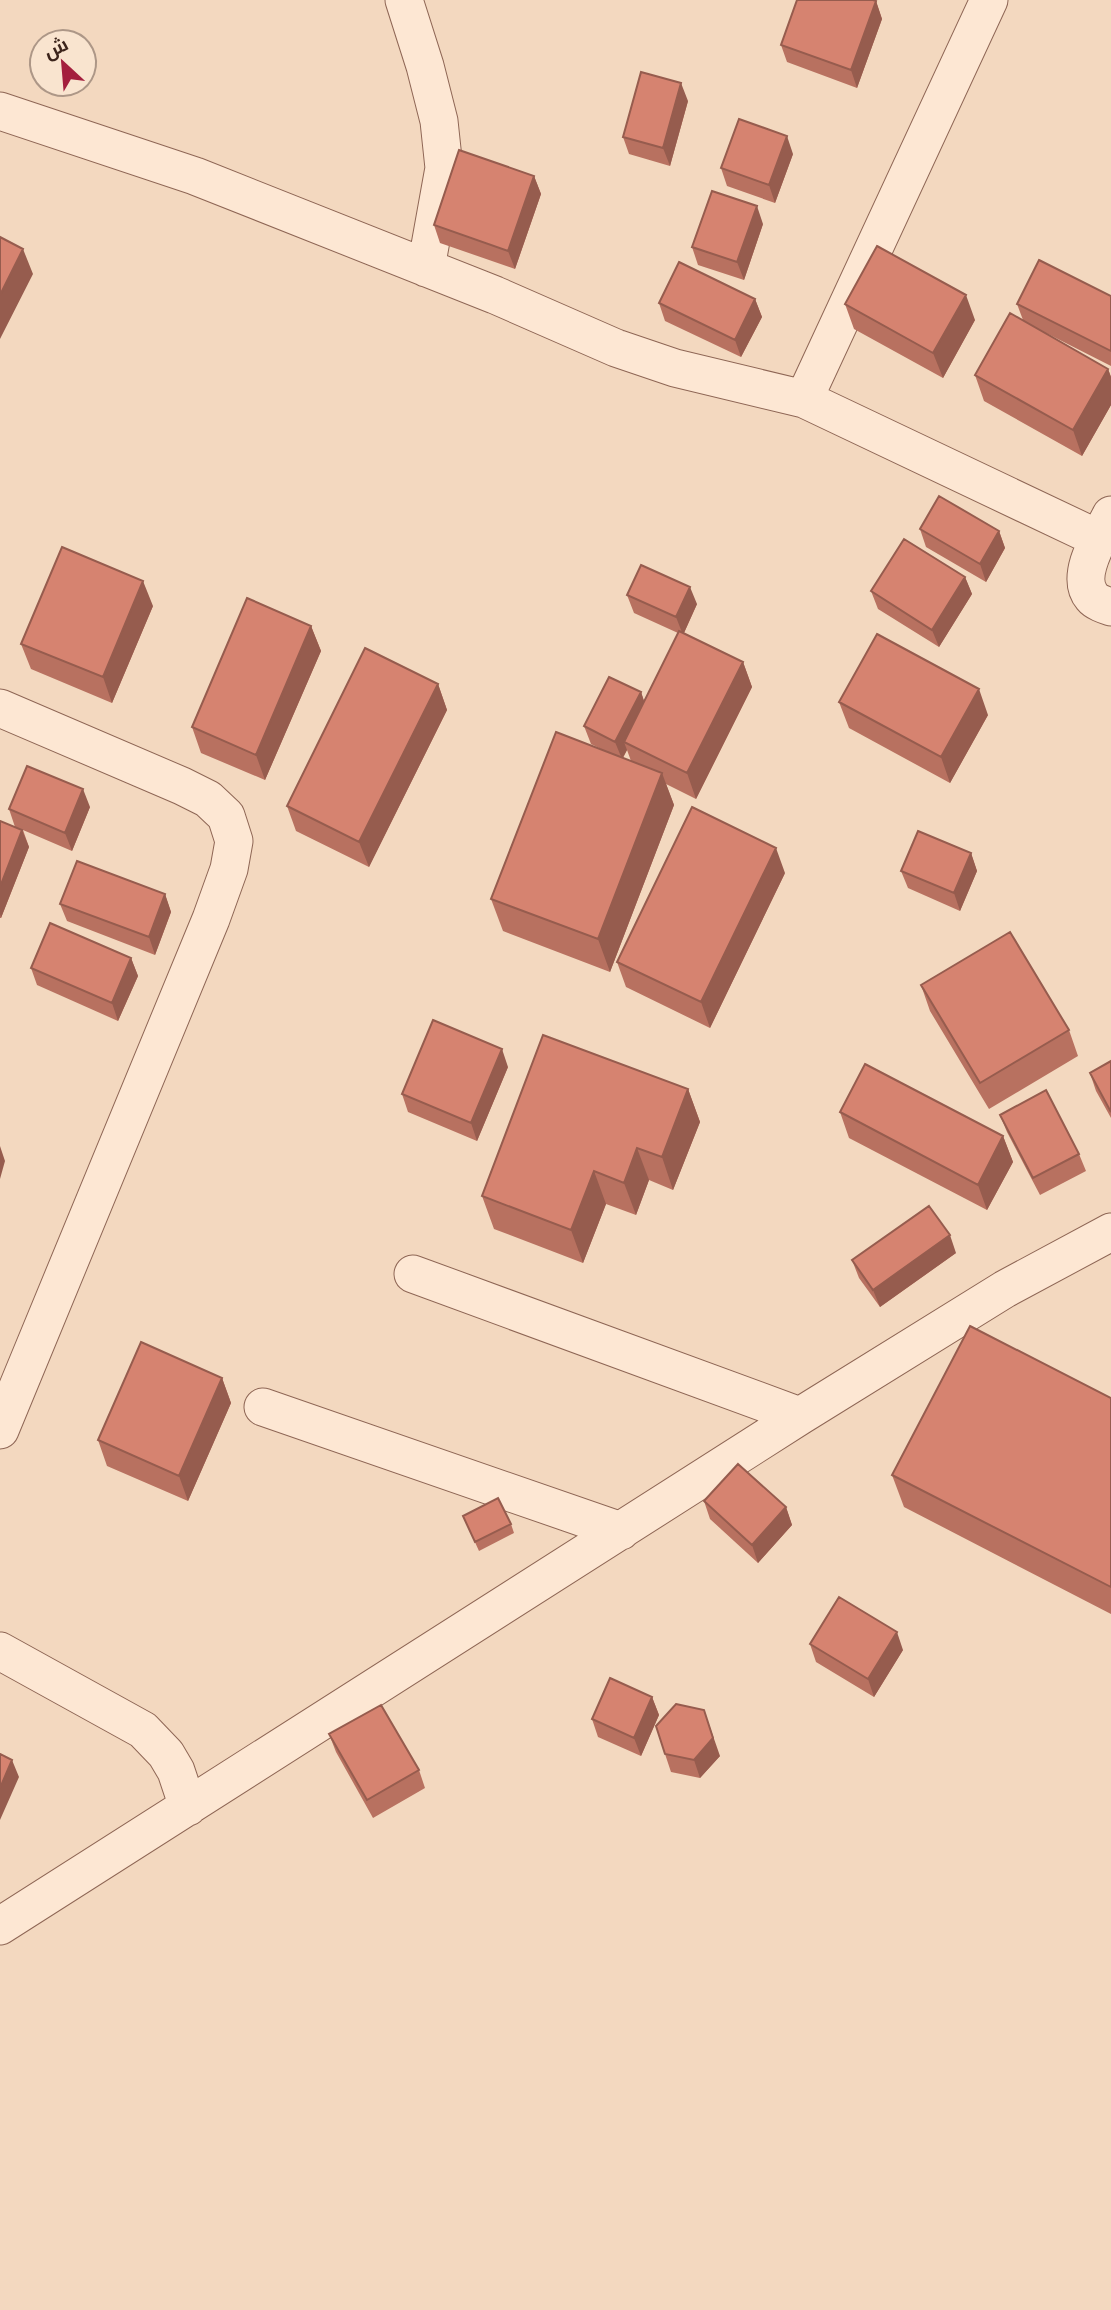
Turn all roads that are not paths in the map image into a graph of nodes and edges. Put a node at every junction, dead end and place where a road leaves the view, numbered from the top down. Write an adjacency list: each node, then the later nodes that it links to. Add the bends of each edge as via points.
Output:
1 (404, 0): 4 (street, via 439,121 444,168)
2 (989, 0): 5 (street)
3 (0, 111): 4 (street, via 195,176)
4 (426, 268): 5 (street, via 616,348 675,368)
5 (804, 399): 6 (street)
6 (1105, 527): 7 (street, via 1085,584 1092,598)
7 (1111, 607)
8 (0, 708): 13 (street, via 208,799 226,816 234,841 211,919)
9 (1111, 1232): 12 (street, via 1005,1289)
10 (413, 1274): 12 (street)
11 (263, 1407): 14 (street)
12 (800, 1416): 14 (street)
13 (0, 1430)
14 (621, 1531): 16 (street)
15 (0, 1651): 16 (street, via 143,1730 166,1754)
16 (188, 1807): 17 (street)
17 (0, 1926)

